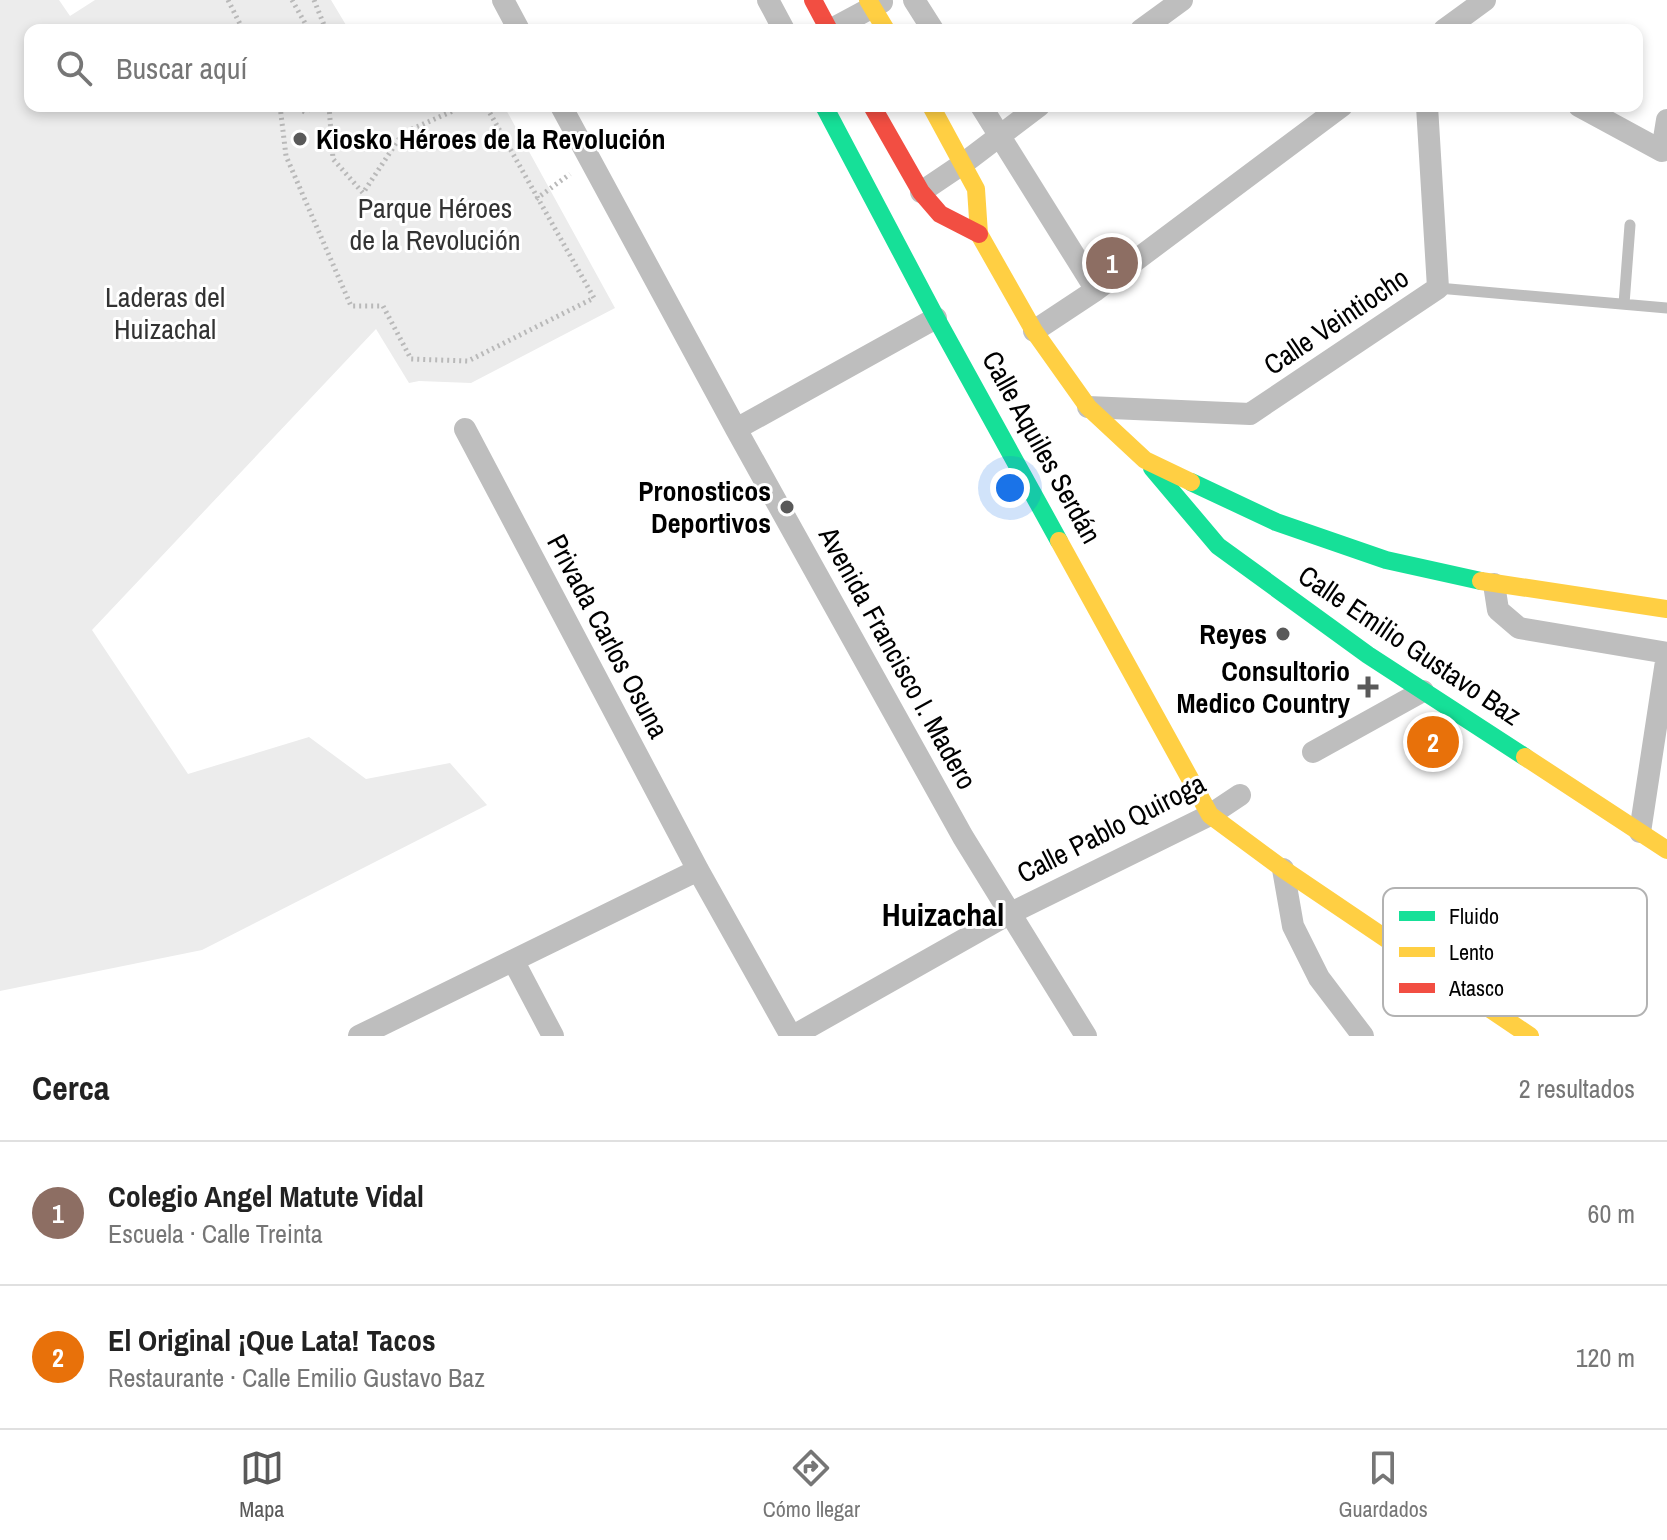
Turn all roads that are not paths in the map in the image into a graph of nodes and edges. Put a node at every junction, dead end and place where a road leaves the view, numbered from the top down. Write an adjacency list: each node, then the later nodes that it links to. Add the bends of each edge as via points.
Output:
1 (503, 0): 8 (street)
2 (768, 0): 9 (street)
3 (813, 0): 10 (main road)
4 (914, 0): 13 (street)
5 (1182, 0): 14 (street)
6 (1485, 0): 15 (street)
7 (876, 3): 11 (street); 12 (main road)
8 (516, 24)
9 (781, 24)
10 (827, 24)
11 (840, 24)
12 (884, 24)
13 (929, 24)
14 (1149, 24)
15 (1452, 24)
16 (564, 112): 39 (street, Avenida Francisco I. Madero)
17 (827, 112): 35 (main road, Calle Aquiles Serdán)
18 (875, 112): 28 (main road)
19 (934, 112): 27 (main road)
20 (985, 112): 26 (street)
21 (1031, 112): 26 (street)
22 (1334, 112): 32 (street)
23 (1427, 112): 31 (street, Calle Veintiocho)
24 (1590, 112): 25 (street, via 1662,151)
25 (1667, 120)
26 (1000, 135): 27 (street); 32 (street)
27 (964, 163): 28 (street); 30 (main road, via 976,189)
28 (921, 192): 30 (main road, via 940,214)
29 (1630, 225): 33 (lane)
30 (979, 234): 36 (main road)
31 (1438, 288): 33 (lane); 37 (street, Calle Veintiocho, via 1250,414)
32 (1096, 290): 36 (street)
33 (1624, 304): 34 (lane)
34 (1667, 308)
35 (936, 318): 39 (street); 47 (main road, Calle Aquiles Serdán)
36 (1034, 331): 37 (main road)
37 (1088, 407): 40 (main road)
38 (465, 429): 51 (street, Privada Carlos Osuna)
39 (736, 429): 52 (street, Avenida Francisco I. Madero)
40 (1145, 460): 41 (main road, via 1276,522 1386,560); 44 (main road, Calle Emilio Gustavo Baz, via 1218,546)
41 (1494, 584): 42 (main road); 43 (street, via 1498,610 1519,628)
42 (1667, 609)
43 (1667, 654): 48 (street)
44 (1423, 691): 45 (street); 48 (main road, Calle Emilio Gustavo Baz)
45 (1313, 752)
46 (1240, 795): 47 (street, Calle Pablo Quiroga)
47 (1210, 815): 50 (main road); 52 (street, Calle Pablo Quiroga)
48 (1640, 832): 49 (main road, Calle Emilio Gustavo Baz)
49 (1667, 850)
50 (1283, 869): 53 (main road); 60 (street, via 1293,926 1319,978)
51 (698, 870): 54 (street); 58 (street, Privada Carlos Osuna)
52 (1009, 914): 58 (street, Calle Pablo Quiroga); 59 (street, Avenida Francisco I. Madero)
53 (1383, 937)
54 (514, 962): 56 (street); 57 (street)
55 (1500, 1016): 61 (main road)
56 (359, 1036)
57 (553, 1036)
58 (792, 1036)
59 (1086, 1036)
60 (1363, 1036)
61 (1530, 1036)

